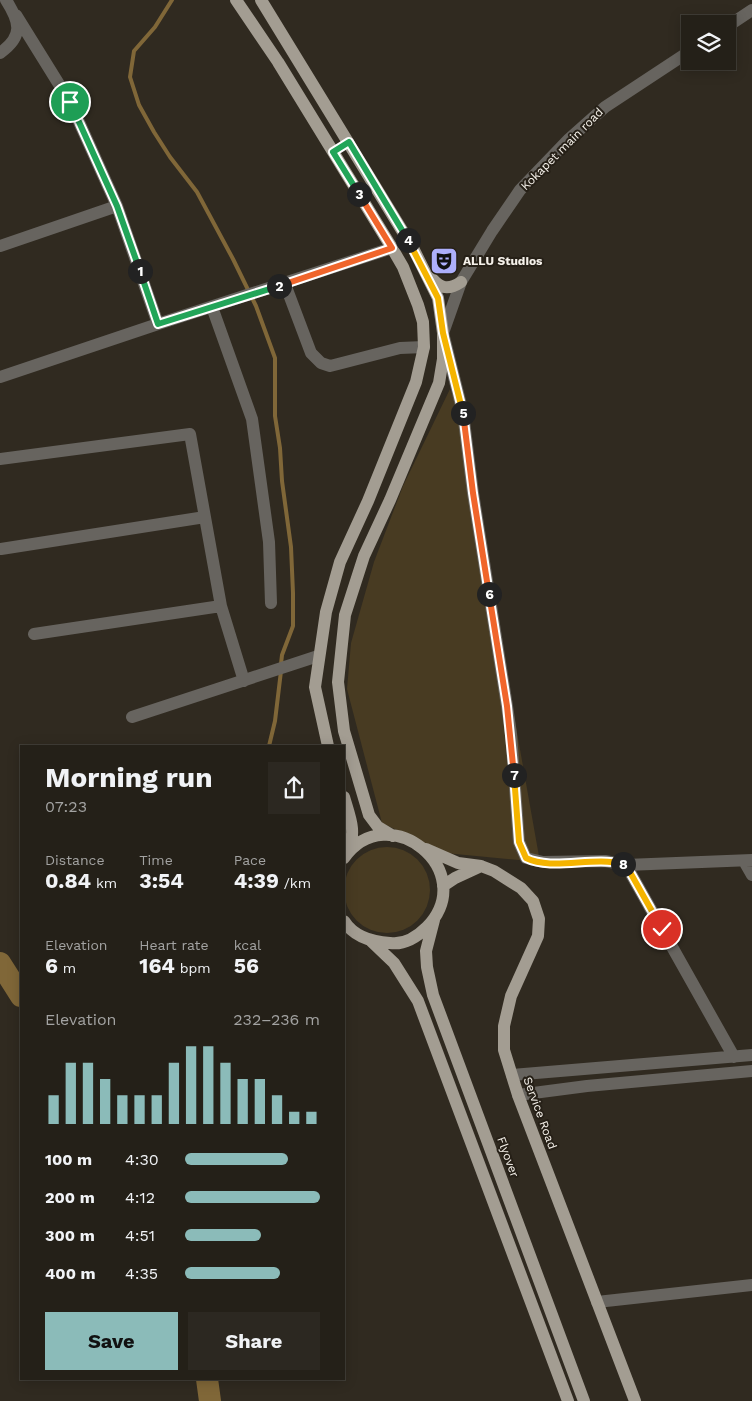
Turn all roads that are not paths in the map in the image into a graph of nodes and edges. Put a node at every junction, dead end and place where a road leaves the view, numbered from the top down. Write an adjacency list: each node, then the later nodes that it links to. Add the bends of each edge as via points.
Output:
1 (6, 0): 5 (street)
2 (236, 0): 10 (main road)
3 (261, 0): 9 (main road)
4 (752, 10): 6 (street)
5 (16, 15): 7 (street, via 18,29 15,39); 11 (street, via 70,102)
6 (736, 21)
7 (0, 52)
8 (681, 57): 15 (street, Kokapet main road, via 605,107 569,139 520,190)
9 (349, 142): 10 (main road); 14 (main road)
10 (333, 152): 13 (main road)
11 (117, 206): 12 (street); 18 (street)
12 (0, 246)
13 (392, 248): 16 (street); 20 (main road, via 418,305 423,322)
14 (424, 270): 15 (main road, via 444,288); 19 (main road, via 438,298)
15 (461, 282): 19 (street, Kokapet main road)
16 (285, 284): 17 (street); 20 (street, via 311,353 321,363 330,366 400,348)
17 (212, 307): 18 (street); 25 (street, via 252,419 269,542)
18 (158, 324): 21 (street)
19 (443, 333): 33 (main road, via 439,384 364,556 345,615 338,682 344,732 370,815 378,828); 37 (street, via 463,413 507,706 519,842 526,858 531,860 551,863 605,861)
20 (424, 347): 28 (main road, via 416,382 340,562)
21 (0, 377)
22 (0, 459): 23 (street, via 190,434)
23 (205, 518): 24 (street); 26 (street)
24 (1, 549)
25 (271, 603)
26 (221, 606): 27 (street); 29 (street)
27 (34, 634)
28 (318, 656): 29 (street); 31 (main road, via 315,686)
29 (244, 680): 30 (street)
30 (132, 718)
31 (328, 745)
32 (345, 800): 35 (main road, via 353,837)
33 (393, 836): 34 (main road, Service Road, via 409,838); 35 (main road, via 376,835 361,841)
34 (426, 849): 38 (main road, Service Road, via 458,863); 40 (main road, via 440,872)
35 (346, 854)
36 (748, 860): 37 (street); 39 (street)
37 (626, 865): 45 (street)
38 (481, 866): 40 (main road); 47 (main road, Service Road, via 521,888 533,901 539,918 538,936 511,996 504,1026 504,1050)
39 (752, 876)
40 (443, 886): 41 (main road, Flyover)
41 (434, 920): 43 (main road, via 418,937 396,944); 53 (main road, Flyover, via 426,951 434,995)
42 (345, 922): 43 (main road, via 358,935)
43 (372, 942): 52 (main road, via 394,963 418,1001)
44 (752, 1055): 45 (street)
45 (734, 1057): 47 (street)
46 (752, 1071): 48 (street)
47 (512, 1075): 48 (main road, Service Road)
48 (518, 1095): 50 (main road, Service Road)
49 (752, 1285): 50 (street)
50 (596, 1302): 51 (main road, Service Road)
51 (635, 1397)
52 (568, 1401)
53 (584, 1401)

